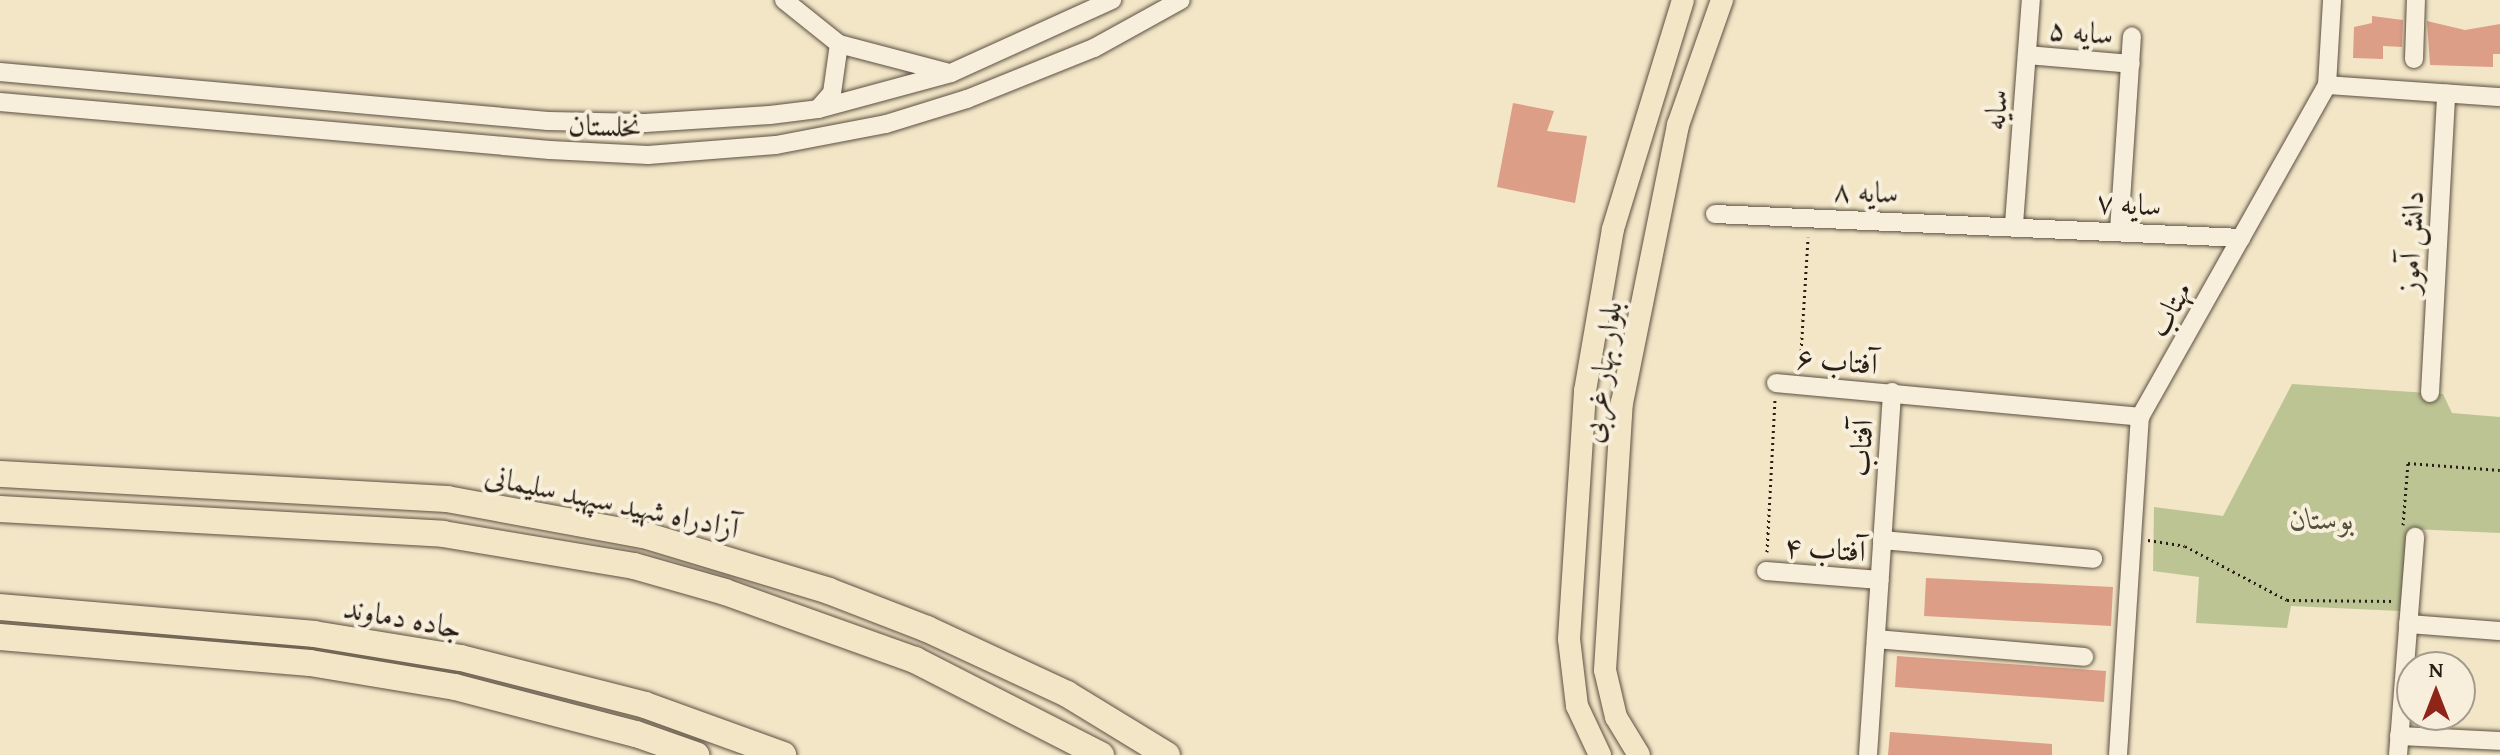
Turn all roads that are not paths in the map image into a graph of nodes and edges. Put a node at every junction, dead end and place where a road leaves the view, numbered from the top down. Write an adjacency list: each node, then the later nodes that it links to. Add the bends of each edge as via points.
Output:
1 (784, 0): 11 (street)
2 (1112, 0): 16 (street, نخلستان)
3 (1181, 0): 21 (street, نخلستان, via 1094,48 967,99 886,124 776,145 648,155 564,151)
4 (1673, 0): 17 (street)
5 (1683, 0): 17 (main road, بلوار بهار غربی)
6 (1722, 0): 51 (main road, بلوار بهار غربی, via 1678,125 1622,403 1605,670 1616,717)
7 (2031, 0): 12 (street, سایه)
8 (2332, 0): 18 (street)
9 (2416, 0): 13 (street)
10 (2132, 36): 14 (street)
11 (839, 44): 16 (street); 22 (street, via 832,93)
12 (2027, 55): 14 (street, سایه ۵); 24 (street, سایه)
13 (2414, 59)
14 (2131, 64): 25 (street)
15 (0, 72): 22 (street, نخلستان, via 548,121 645,123)
16 (951, 73): 22 (street, نخلستان)
17 (1656, 74): 50 (main road, بلوار بهار غربی, via 1613,229 1583,406 1569,639 1577,706)
18 (2327, 85): 19 (street); 26 (street, مهتاب)
19 (2446, 93): 20 (street); 29 (street, دانش آموز)
20 (2500, 97)
21 (0, 102)
22 (818, 109)
23 (1715, 214): 24 (street, سایه ۸)
24 (2014, 224): 25 (street, سایه ۷)
25 (2119, 231): 26 (street, سایه ۷)
26 (2241, 238): 30 (street, مهتاب)
27 (1776, 383): 28 (street, آفتاب ۶)
28 (1892, 392): 30 (street, آفتاب); 34 (street, آفتاب)
29 (2430, 393)
30 (2140, 417): 53 (street, مهتاب)
31 (0, 474): 49 (highway, آزادراه شهید سپهبد سلیمانی, via 447,499 644,535 829,591 927,629 1067,694)
32 (0, 509): 48 (highway, آزادراه شهید سپهبد سلیمانی, via 443,534 634,566 725,592 915,660)
33 (2408, 538): 39 (street)
34 (1882, 540): 35 (street); 37 (street, آفتاب)
35 (2093, 559)
36 (1766, 571): 37 (street, آفتاب ۴)
37 (1880, 580): 42 (street, آفتاب)
38 (0, 607): 47 (highway, جاده دماوند, via 286,631 461,658 645,705)
39 (2408, 624): 40 (street); 45 (street)
40 (2500, 631)
41 (0, 637): 46 (highway, جاده دماوند, via 310,663 455,687)
42 (1876, 639): 43 (street); 52 (street, آفتاب)
43 (2084, 657)
44 (2500, 741): 45 (street)
45 (2398, 746)
46 (696, 755)
47 (783, 755)
48 (1101, 755)
49 (1167, 755)
50 (1600, 755)
51 (1639, 755)
52 (1868, 755)
53 (2118, 755)

